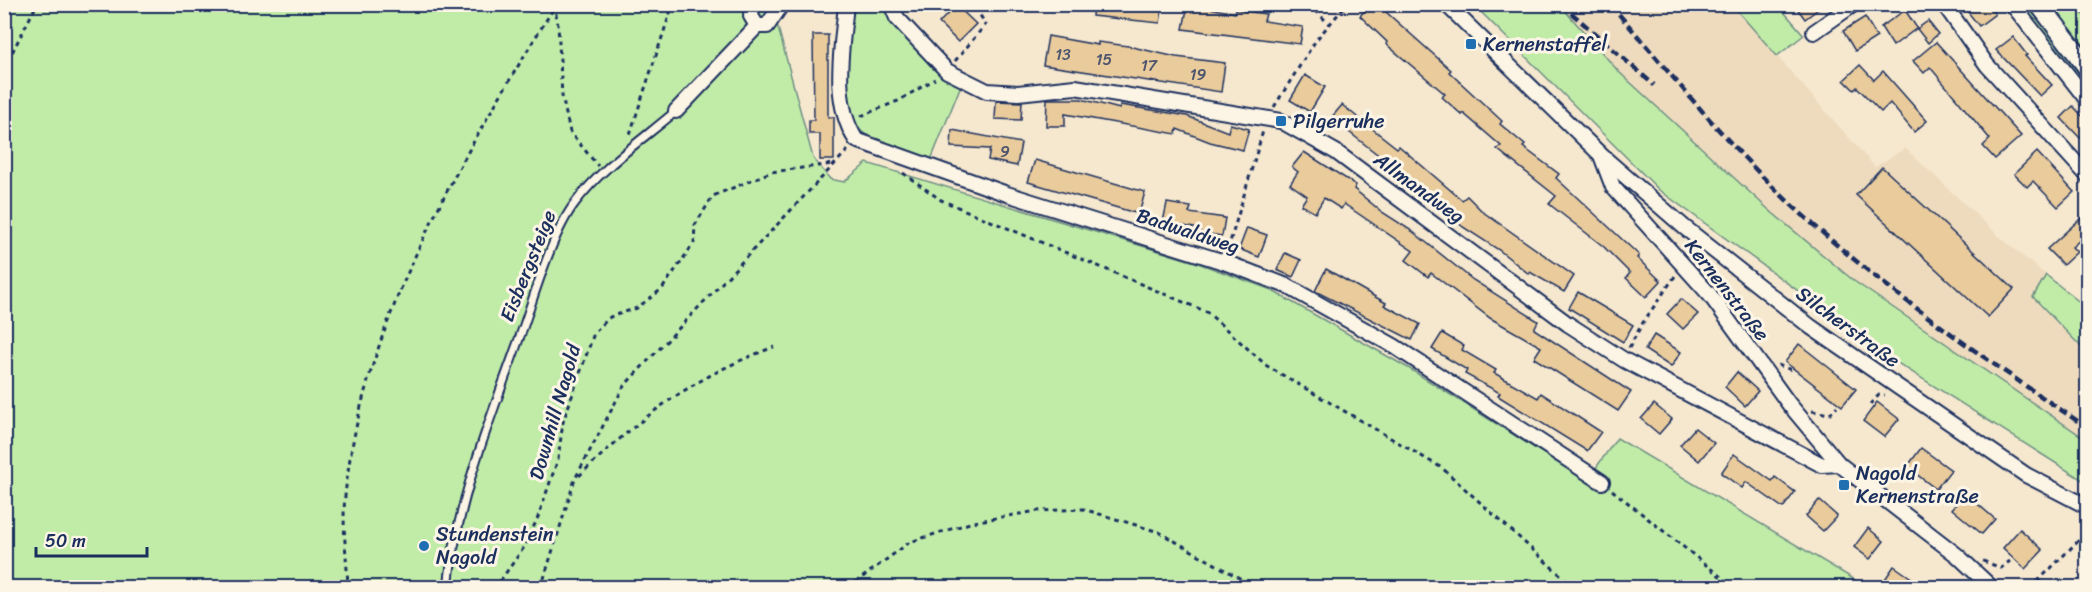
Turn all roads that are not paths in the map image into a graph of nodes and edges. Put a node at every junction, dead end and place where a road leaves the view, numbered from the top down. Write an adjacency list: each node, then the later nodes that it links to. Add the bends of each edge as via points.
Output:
1 (752, 4): 10 (street, via 751,16)
2 (782, 4): 10 (street, Eisbergsteige, via 767,26)
3 (846, 4): 18 (street, Badwaldweg, via 840,80 845,122 856,140 1287,286 1394,345)
4 (891, 4): 17 (street, Allmandweg, via 897,18 947,70 987,91 1018,93 1075,87 1281,121 1336,152 1569,324 1631,364 1822,465)
5 (1446, 4): 15 (street, Kernenstraße)
6 (1854, 4): 11 (street)
7 (1944, 4): 16 (street, via 1987,65)
8 (2012, 4): 13 (street)
9 (2039, 4): 12 (street)
10 (756, 26): 14 (street, Eisbergsteige)
11 (1814, 32)
12 (2088, 68)
13 (2088, 101)
14 (676, 111): 20 (lane, Eisbergsteige, via 603,171 574,205 546,263 474,469 452,547)
15 (1602, 156): 17 (street, Kernenstraße, via 1613,187 1710,295 1794,411); 19 (street, Silcherstraße, via 1684,227 1811,327 2026,475)
16 (2088, 176)
17 (1839, 464): 21 (street, Kernenstraße)
18 (1602, 482)
19 (2088, 507)
20 (448, 588)
21 (1992, 588)

